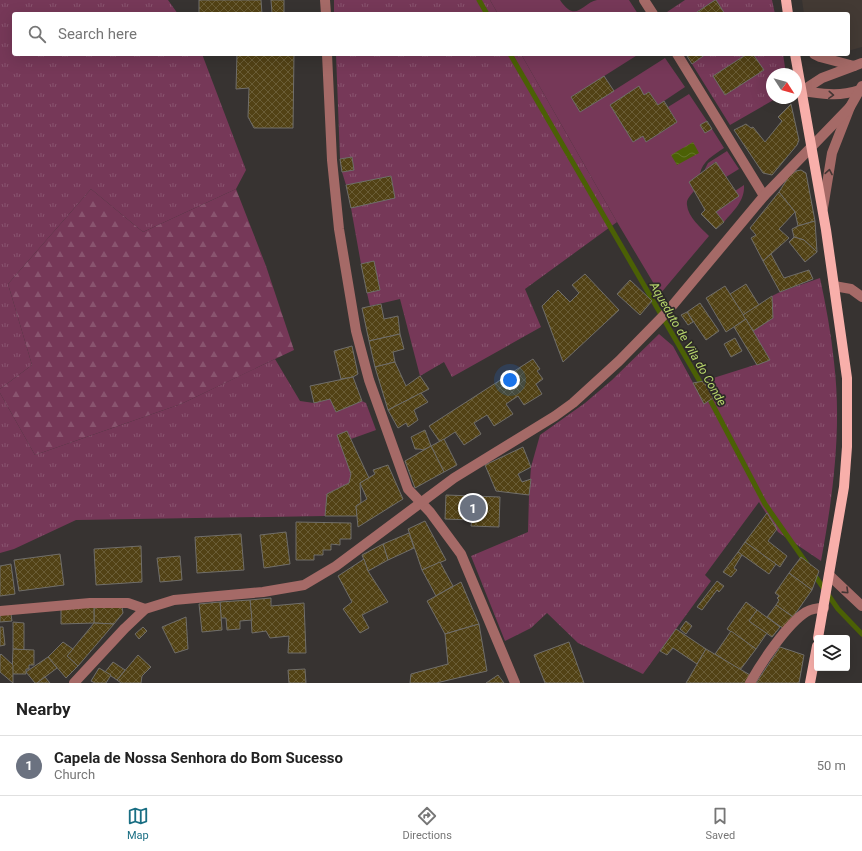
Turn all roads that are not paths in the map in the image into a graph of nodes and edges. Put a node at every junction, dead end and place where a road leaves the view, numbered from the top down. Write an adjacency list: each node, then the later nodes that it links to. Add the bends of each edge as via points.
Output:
1 (325, 0): 4 (street)
2 (644, 0): 5 (street)
3 (786, 0): 6 (main road)
4 (326, 12)
5 (652, 12)
6 (788, 12)
7 (327, 56): 21 (street, via 332,160 339,229 356,331 369,380 408,489)
8 (678, 56): 17 (street)
9 (795, 56): 12 (main road)
10 (818, 56): 11 (street)
11 (858, 64): 14 (street, via 822,78)
12 (798, 68)
13 (861, 88): 14 (street, one-way to 13, via 832,96 846,95); 15 (street)
14 (802, 91): 16 (main road)
15 (850, 107): 16 (street); 18 (street, one-way to 15, via 832,153)
16 (811, 146): 17 (street); 18 (main road)
17 (764, 196): 21 (street, via 667,312 597,382 555,416 454,478)
18 (823, 210): 19 (main road)
19 (834, 286): 20 (street, via 851,289); 22 (main road, via 847,378 847,447 844,487)
20 (862, 297)
21 (422, 502): 25 (street, via 336,566 304,585 264,592 174,600); 30 (street, via 461,554)
22 (829, 575): 23 (street, one-way to 23); 24 (main road)
23 (862, 606)
24 (824, 608): 27 (main road); 31 (street, via 807,611 796,620 773,647)
25 (145, 609): 26 (street, via 128,603 98,603); 29 (street)
26 (0, 610)
27 (819, 635)
28 (814, 662): 32 (main road)
29 (74, 683)
30 (515, 683)
31 (750, 683)
32 (810, 683)

